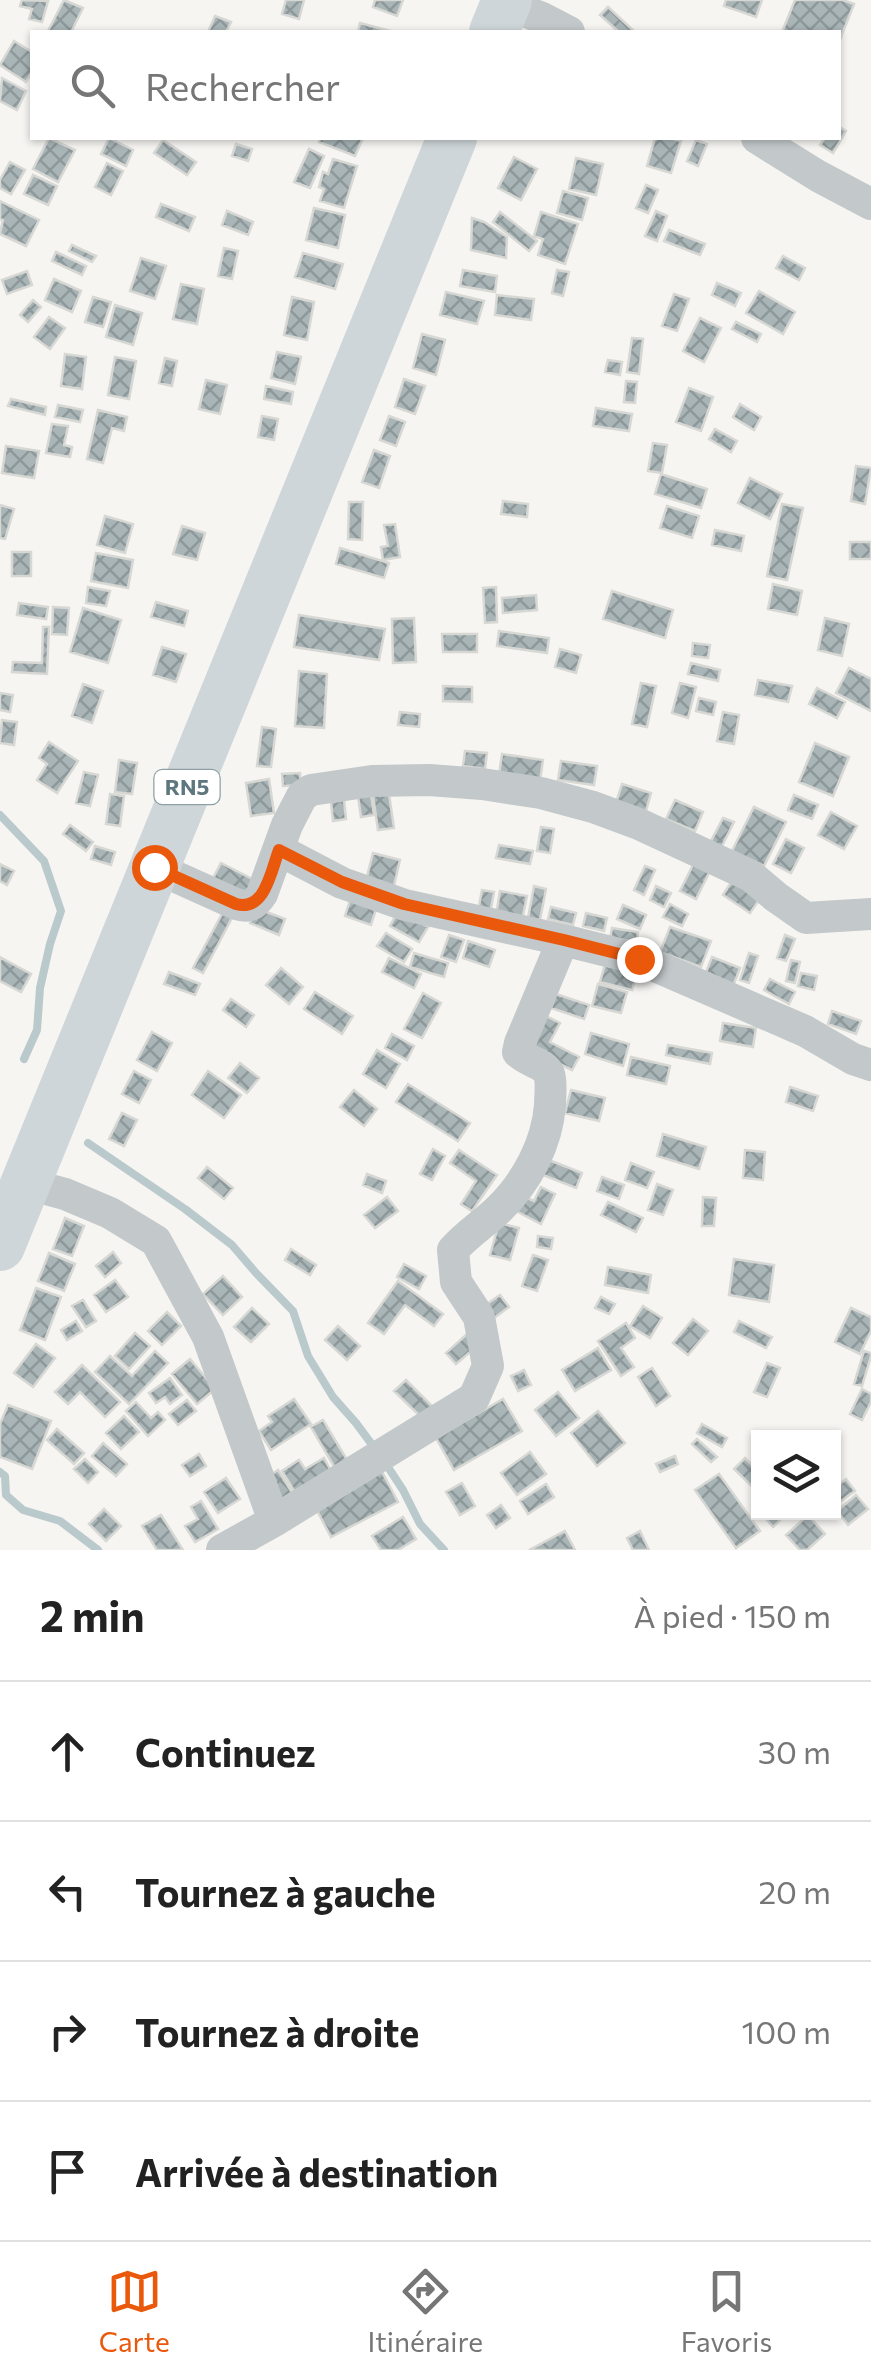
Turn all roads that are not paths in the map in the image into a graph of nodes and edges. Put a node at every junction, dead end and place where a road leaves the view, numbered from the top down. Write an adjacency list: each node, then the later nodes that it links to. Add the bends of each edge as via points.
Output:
1 (502, 12): 2 (street, via 542,18)
2 (564, 30)
3 (451, 140): 7 (highway, RN5)
4 (760, 140): 5 (street)
5 (871, 204)
6 (279, 850): 7 (street, via 251,906); 8 (street, via 296,804 311,790 372,781 482,784 540,793 639,824 751,876 806,918); 9 (street, via 404,904)
7 (154, 867): 11 (highway, RN5)
8 (871, 914)
9 (564, 940): 10 (street, via 659,967); 13 (street, via 518,1052 550,1075 543,1141 520,1185 453,1250 456,1282 479,1317 488,1366 474,1398)
10 (871, 1065)
11 (24, 1183): 12 (highway, RN5); 13 (street, via 110,1212 156,1241 208,1337)
12 (0, 1246)
13 (274, 1521): 14 (street)
14 (222, 1550)

